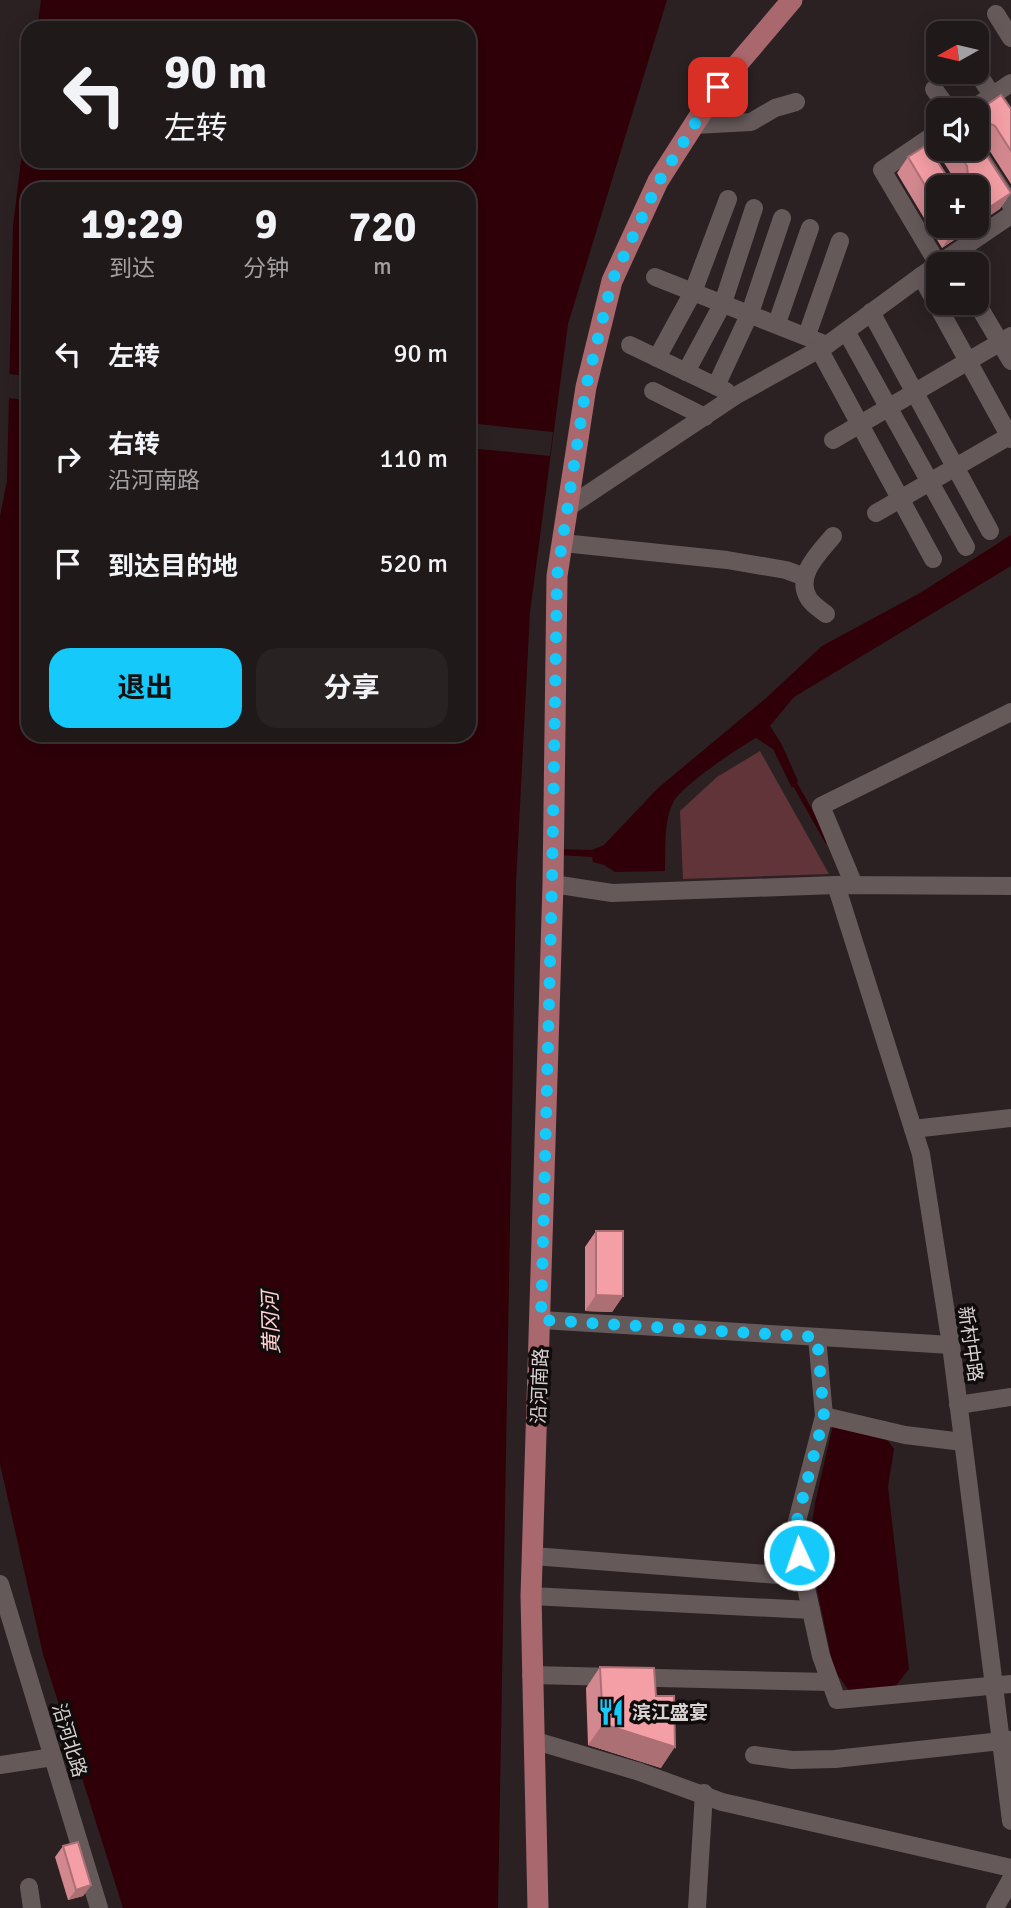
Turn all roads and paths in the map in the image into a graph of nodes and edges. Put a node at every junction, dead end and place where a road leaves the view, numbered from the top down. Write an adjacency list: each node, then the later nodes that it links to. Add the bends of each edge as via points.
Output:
1 (792, 0): 12 (main road, 沿河南路, via 718,87)
2 (996, 14): 3 (street)
3 (1011, 38)
4 (1011, 83): 7 (street)
5 (985, 84): 7 (street)
6 (934, 89): 8 (street)
7 (993, 96): 9 (street); 11 (street)
8 (940, 98)
9 (989, 99)
10 (796, 102): 12 (street, via 751,122)
11 (1011, 123)
12 (695, 125): 56 (main road, 沿河南路, via 659,181 612,281 586,387)
13 (926, 146): 24 (street, via 881,170)
14 (983, 161): 16 (street)
15 (727, 199): 29 (street)
16 (1011, 205)
17 (754, 208): 30 (street)
18 (1011, 215): 20 (street)
19 (782, 218): 32 (street)
20 (989, 225)
21 (810, 228): 34 (street)
22 (969, 238): 25 (street)
23 (840, 241): 36 (street)
24 (940, 252)
25 (956, 252)
26 (926, 273): 27 (street)
27 (921, 276): 31 (street); 41 (street)
28 (655, 277): 29 (street)
29 (693, 292): 30 (street); 40 (street)
30 (723, 303): 32 (street); 43 (street)
31 (871, 312): 35 (street); 46 (street)
32 (750, 313): 34 (street); 44 (street)
33 (986, 315): 37 (street)
34 (776, 323): 36 (street)
35 (846, 331): 39 (street); 48 (street)
36 (807, 335): 39 (street)
37 (1005, 339): 41 (street); 42 (street)
38 (631, 345): 40 (street)
39 (823, 347): 47 (street); 50 (street)
40 (657, 358): 43 (street)
41 (968, 361): 46 (street); 51 (street)
42 (1011, 361)
43 (686, 372): 44 (street)
44 (716, 386): 47 (street)
45 (653, 391): 49 (street)
46 (915, 392): 48 (street); 53 (street)
47 (735, 396): 49 (street)
48 (889, 407): 50 (street); 54 (street)
49 (705, 417): 56 (street)
50 (860, 424): 52 (street); 55 (street)
51 (1010, 437): 53 (street)
52 (833, 439)
53 (955, 468): 54 (street); 58 (street)
54 (932, 481): 55 (street); 61 (street)
55 (900, 499): 57 (street); 62 (street)
56 (569, 506): 60 (main road, 沿河南路)
57 (876, 513)
58 (990, 531)
59 (833, 536): 63 (street)
60 (563, 543): 63 (street, via 727,559); 66 (main road, 沿河南路, via 557,576)
61 (966, 547)
62 (933, 559)
63 (804, 577): 64 (street, via 808,598)
64 (826, 614)
65 (1011, 712): 67 (street, 新村中路, via 821,806)
66 (552, 884): 67 (street, via 612,893); 71 (main road, 沿河南路)
67 (845, 885): 68 (street); 70 (street, 新村中路)
68 (1011, 886)
69 (1011, 1118): 70 (street)
70 (913, 1129): 73 (street, 新村中路, via 921,1154)
71 (541, 1320): 72 (street); 78 (main road, 沿河南路)
72 (817, 1337): 73 (street); 76 (street)
73 (951, 1345): 75 (street, 新村中路)
74 (1011, 1397): 75 (street)
75 (958, 1405): 77 (street, 新村中路)
76 (824, 1416): 77 (street, via 905,1435); 79 (street, via 794,1532)
77 (963, 1441): 85 (street, 新村中路)
78 (533, 1556): 79 (street); 81 (main road, 沿河南路)
79 (804, 1577): 82 (street)
80 (0, 1584): 89 (street, 沿河北路)
81 (531, 1597): 82 (street); 83 (main road, 沿河南路)
82 (811, 1611): 84 (street)
83 (531, 1675): 84 (street); 86 (main road, 沿河南路)
84 (830, 1682): 85 (street, via 837,1700)
85 (1003, 1685): 87 (street, 新村中路)
86 (533, 1740): 91 (street); 98 (main road, 沿河南路)
87 (1007, 1741): 88 (street, via 835,1759); 92 (street, 新村中路)
88 (754, 1755)
89 (53, 1758): 90 (street); 97 (street, 沿河北路)
90 (0, 1765)
91 (704, 1793): 93 (street); 99 (street)
92 (1011, 1821)
93 (1011, 1868)
94 (1011, 1879): 100 (street)
95 (29, 1887): 96 (street)
96 (32, 1908)
97 (99, 1908)
98 (538, 1908)
99 (697, 1908)
100 (995, 1908)

